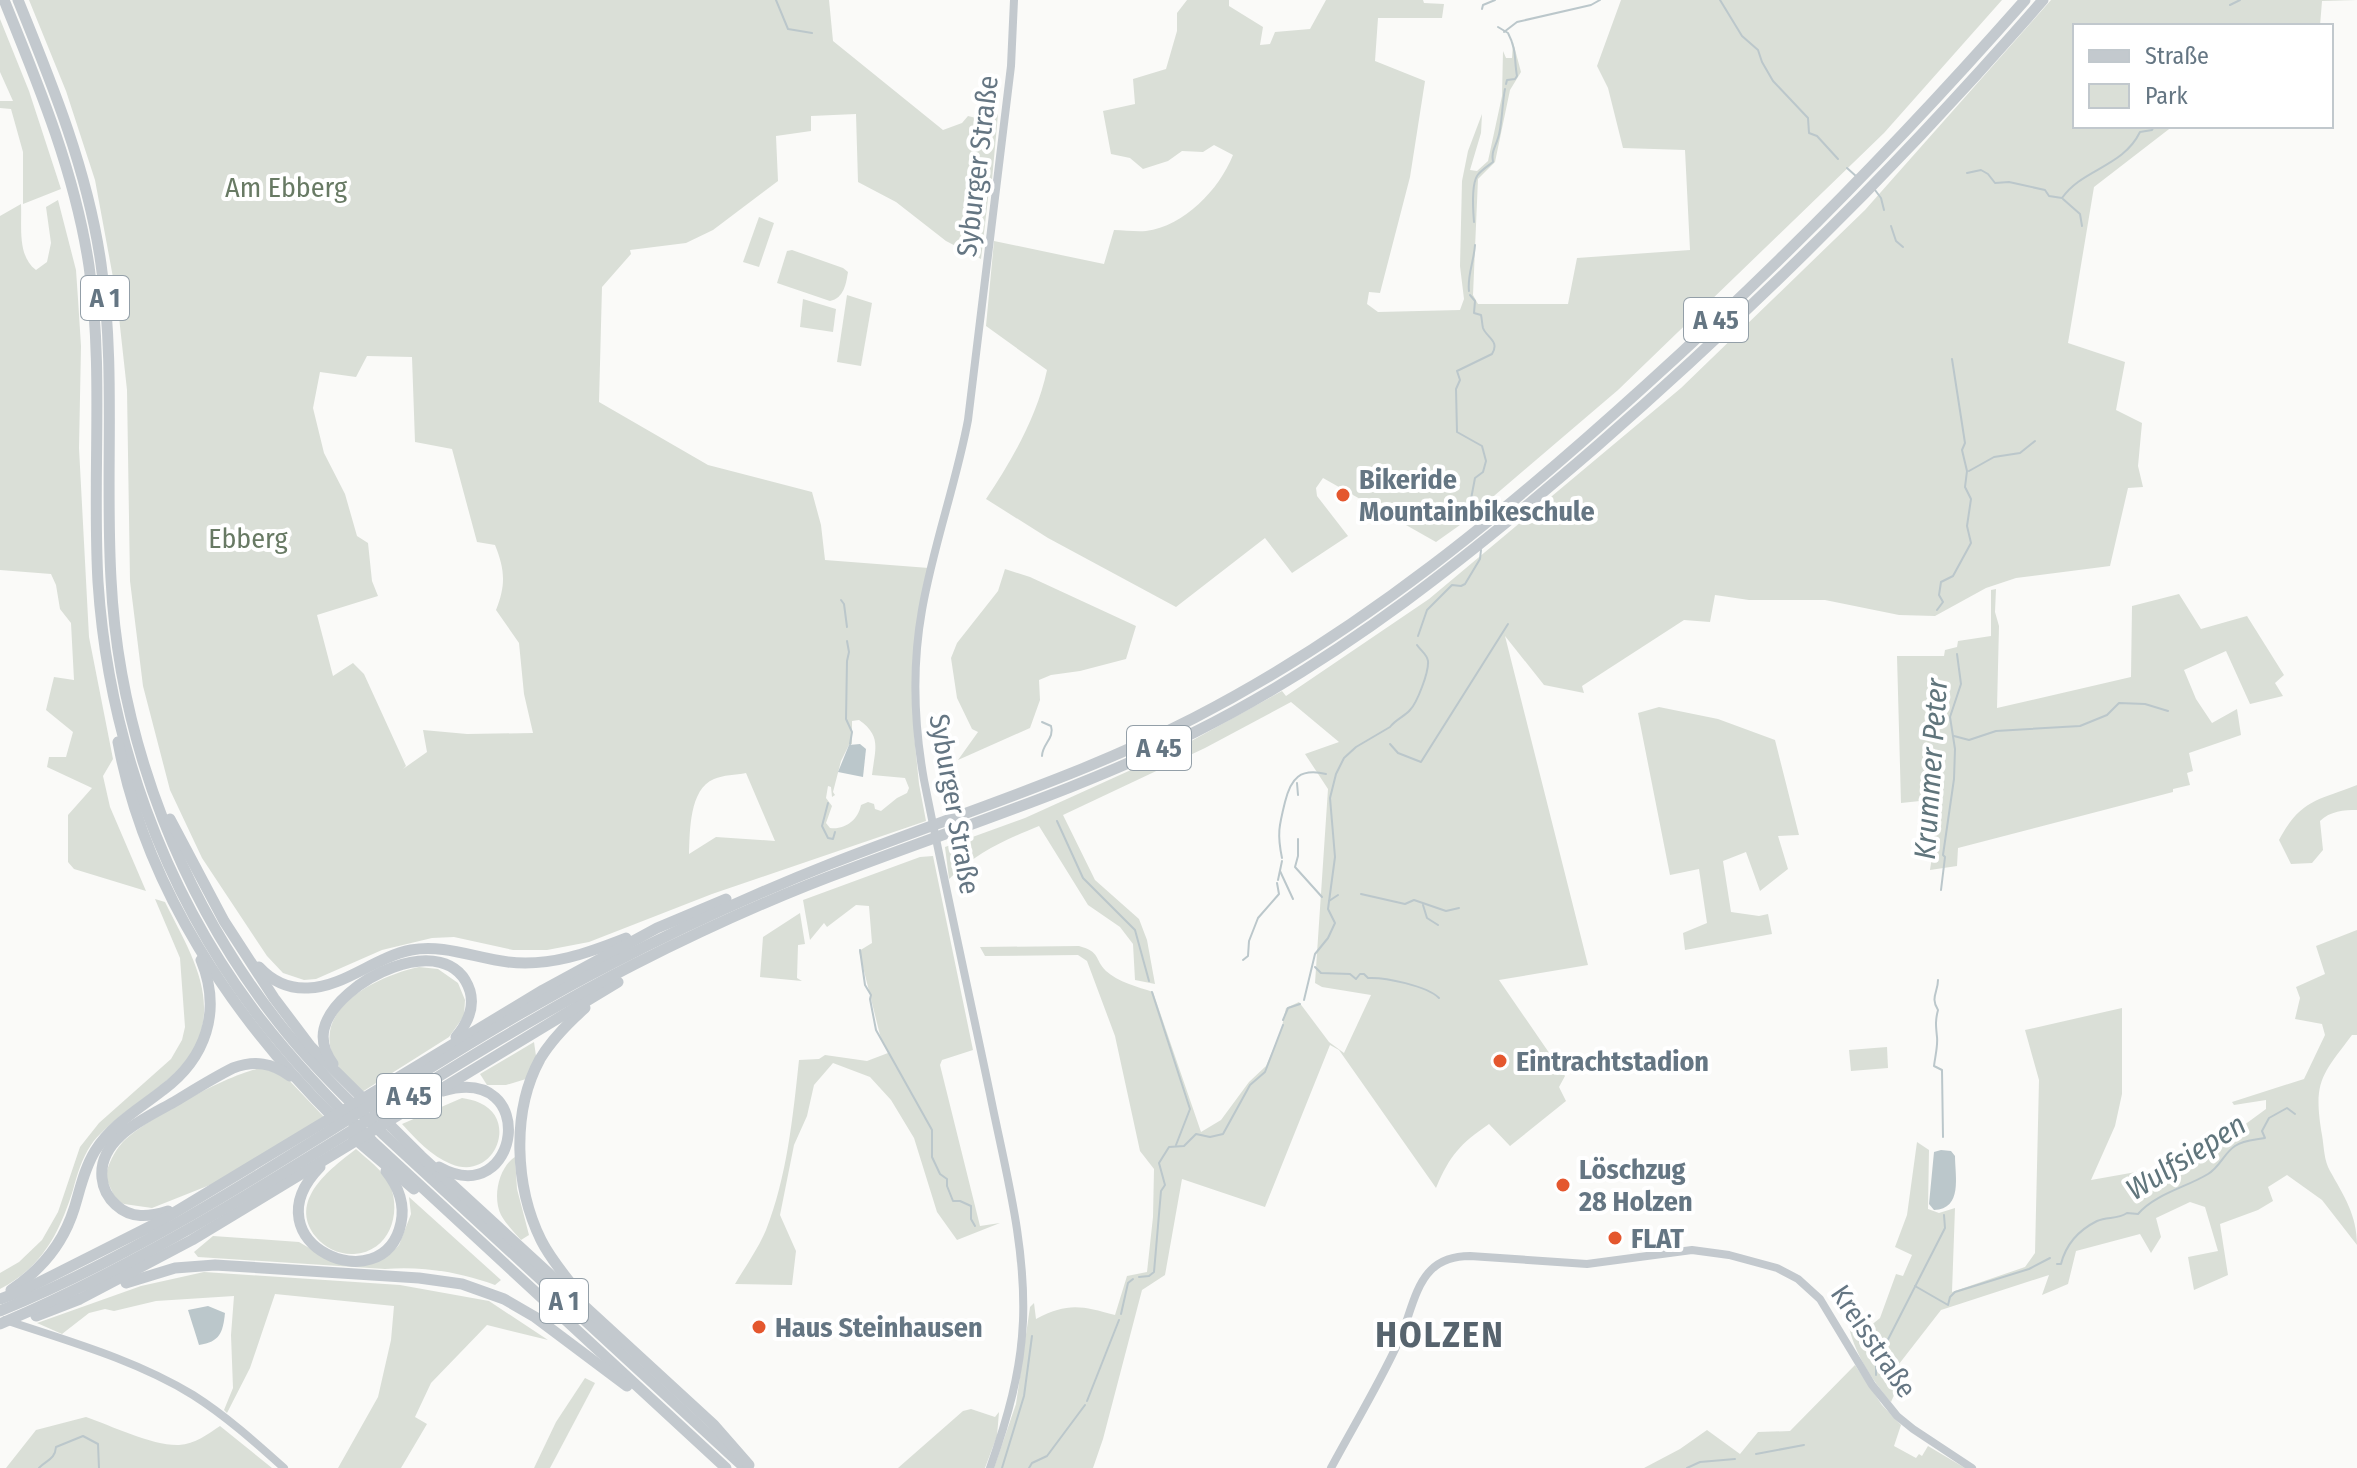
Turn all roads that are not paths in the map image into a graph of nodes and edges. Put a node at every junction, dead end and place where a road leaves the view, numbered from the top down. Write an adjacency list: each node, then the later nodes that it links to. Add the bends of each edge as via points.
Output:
1 (4, 0): 8 (highway, A 1, via 66,163 89,265 98,383 98,582)
2 (18, 0): 9 (highway, A 1, via 78,160 101,263 110,373 113,609 129,708)
3 (1014, 0): 40 (street, Syburger Straße, via 1011,66 968,420 927,583 918,635 916,711 927,796 1021,1254 1021,1352)
4 (2025, 0): 6 (highway, A 45, via 1898,139)
5 (2043, 0): 6 (highway, A 45, via 1827,230 1685,367)
6 (1542, 486): 7 (highway, A 45)
7 (1389, 607): 10 (highway, A 45, via 1316,663 1193,733 1080,785); 11 (highway, A 45, via 1140,744)
8 (116, 710): 13 (highway, via 133,807); 21 (highway, A 1, via 162,849 208,940)
9 (151, 787): 14 (highway); 20 (highway, A 1, via 183,867 228,950 285,1031)
10 (909, 848): 15 (highway, via 712,932); 32 (highway, A 45, via 799,889 632,965 202,1223)
11 (757, 894): 12 (highway, via 734,896); 31 (highway, A 45, via 598,970 202,1209)
12 (657, 928): 14 (highway, via 582,955 539,963 413,950 312,988 294,988 269,977); 16 (highway)
13 (191, 933): 18 (highway, via 240,1008); 29 (highway, via 210,998 202,1047 179,1077 105,1137 90,1160 73,1213 53,1252)
14 (238, 942): 17 (highway, via 292,1024)
15 (635, 972): 19 (highway); 34 (highway, via 588,1005 552,1041 533,1072 521,1125 523,1180 536,1230 561,1272)
16 (425, 1060): 17 (highway, via 458,1035 471,1004 469,988 459,974 433,960 384,971 334,1009 324,1029 324,1046); 27 (highway)
17 (348, 1084): 20 (highway)
18 (312, 1095): 21 (highway); 27 (highway, via 275,1067 242,1065 131,1127 107,1153 104,1187 127,1212 158,1214)
19 (431, 1095): 24 (highway, via 467,1087 492,1096 505,1109 510,1139 495,1165 475,1175 451,1173); 26 (highway)
20 (354, 1098): 22 (highway, A 1)
21 (333, 1110): 23 (highway, A 1)
22 (389, 1132): 24 (highway); 38 (highway, A 1)
23 (368, 1144): 25 (highway); 28 (highway, A 1)
24 (421, 1156): 34 (highway)
25 (375, 1158): 26 (highway, via 398,1189 399,1228 379,1254 346,1262 317,1249 300,1221 304,1188); 28 (highway)
26 (329, 1159): 30 (highway)
27 (201, 1196): 29 (highway, via 99,1254)
28 (455, 1217): 35 (highway, A 1)
29 (0, 1298)
30 (80, 1299): 32 (highway); 35 (highway, via 148,1275 201,1265 462,1284 535,1317)
31 (5, 1309)
32 (32, 1314): 33 (highway, A 45)
33 (0, 1324): 36 (street, via 131,1364 191,1394)
34 (610, 1329): 39 (highway, via 714,1425)
35 (669, 1415): 37 (highway, A 1)
36 (284, 1468)
37 (726, 1468)
38 (745, 1468)
39 (751, 1468)
40 (990, 1468)
41 (1331, 1468): 42 (street, Kreisstraße, via 1396,1347 1422,1283 1441,1263 1470,1256 1587,1264 1692,1250 1777,1268 1809,1287 1884,1402 1913,1429)
42 (1972, 1468)

